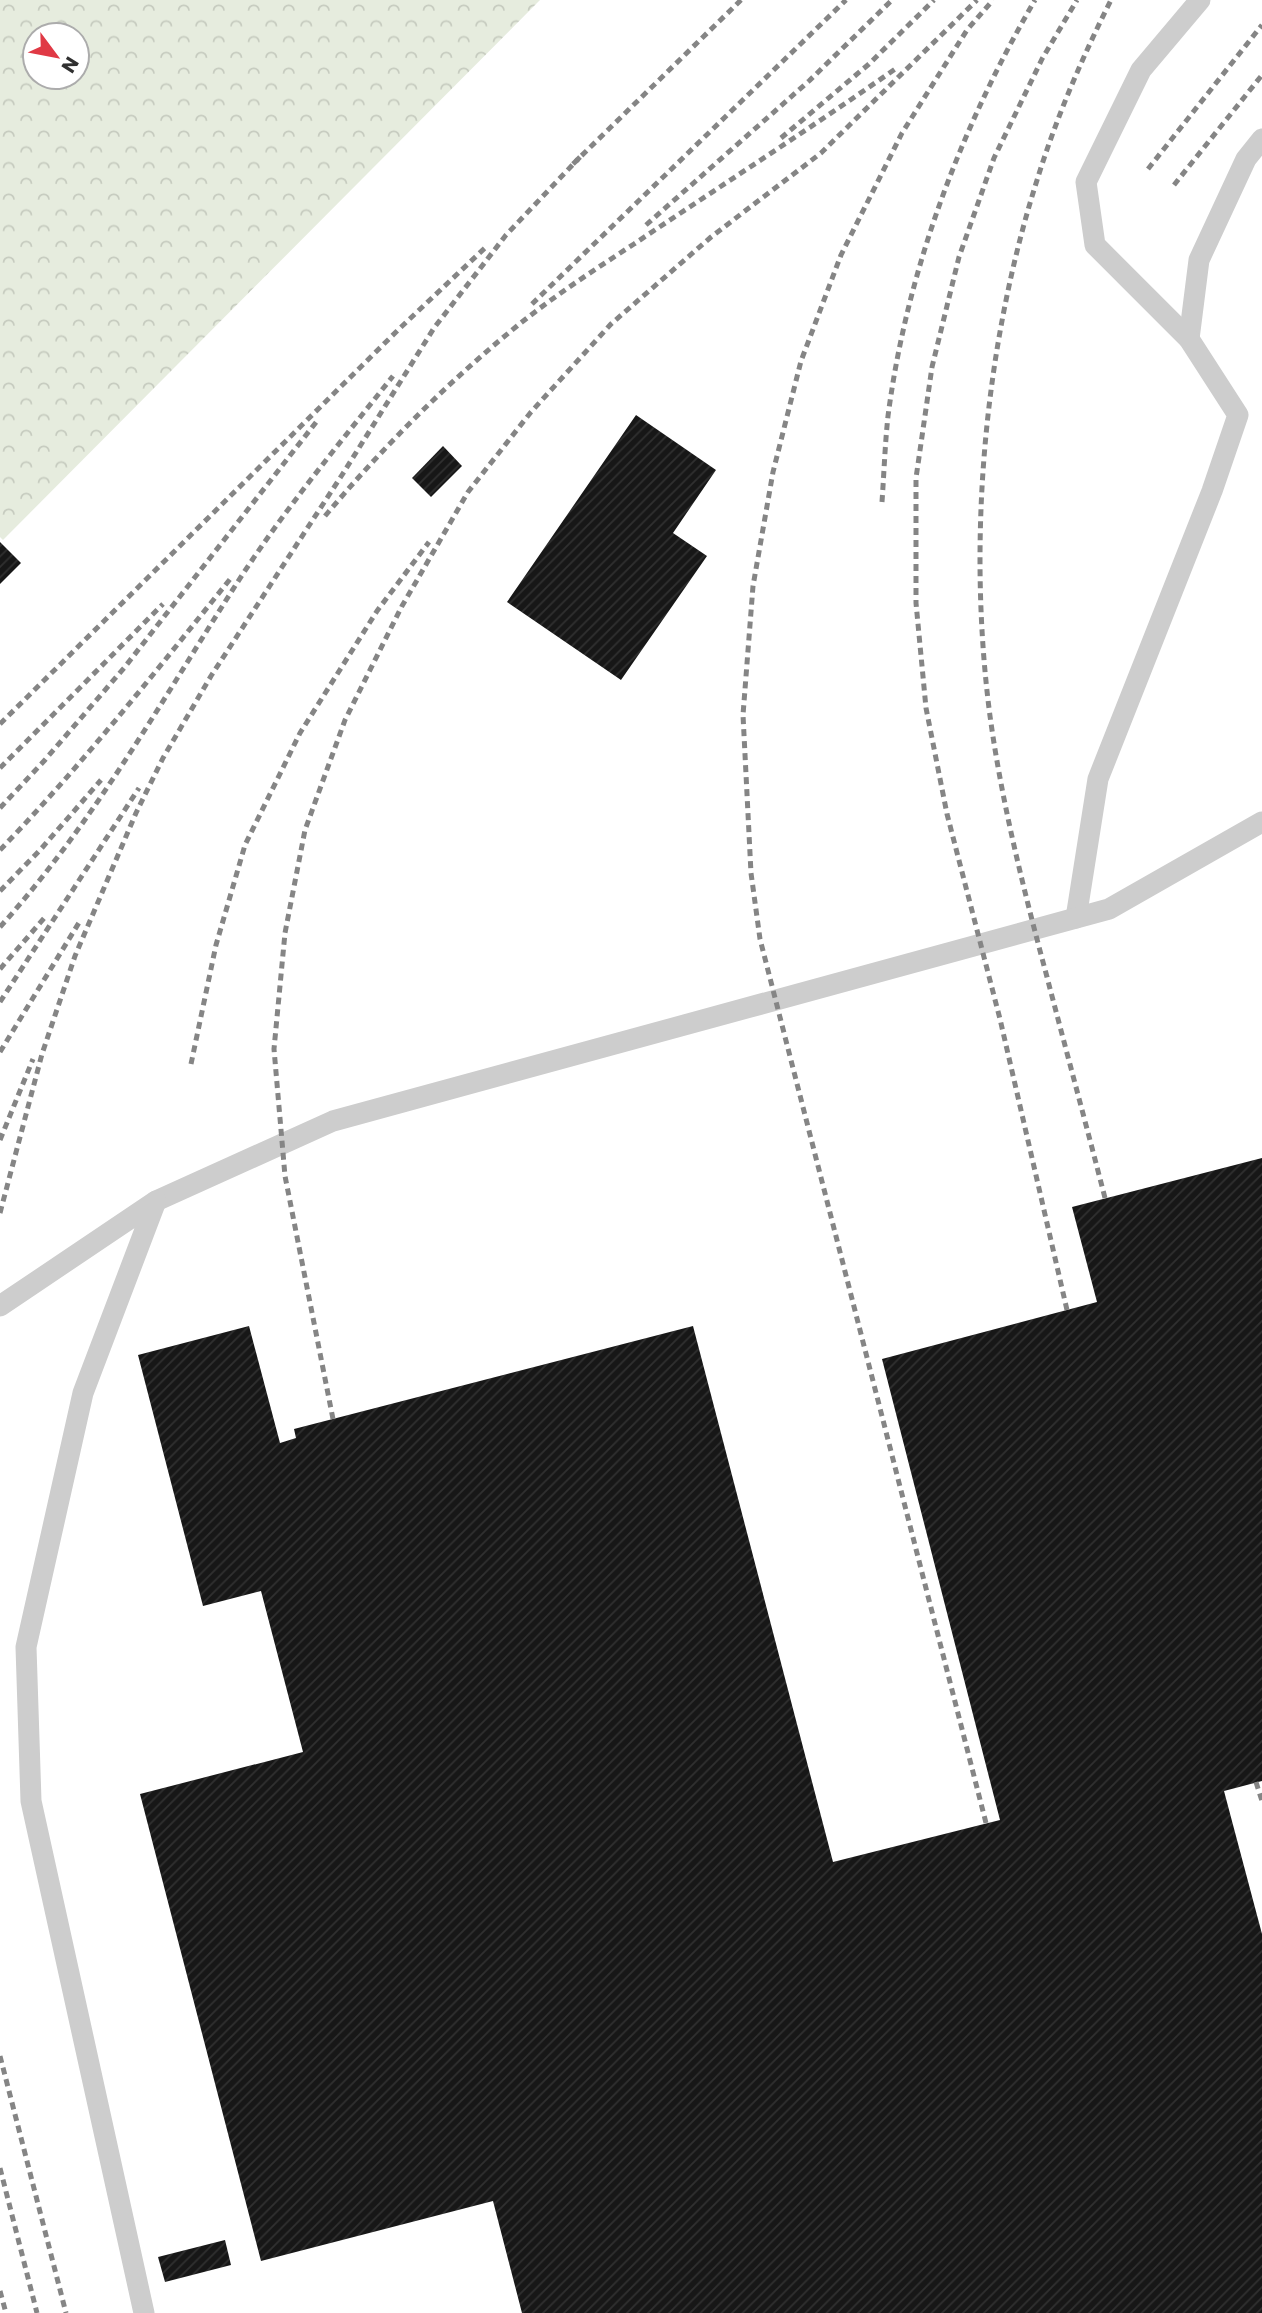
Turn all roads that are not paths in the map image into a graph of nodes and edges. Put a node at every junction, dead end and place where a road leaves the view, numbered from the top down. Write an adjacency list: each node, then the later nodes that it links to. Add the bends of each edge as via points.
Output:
1 (1200, 0): 3 (lane, via 1141,70 1086,182 1094,245)
2 (1262, 139): 3 (lane, via 1246,159 1199,260)
3 (1188, 339): 5 (lane, via 1238,415 1098,779)
4 (1262, 822): 5 (lane, via 1109,909)
5 (1076, 918): 6 (lane, via 333,1121)
6 (156, 1201): 7 (lane); 8 (lane, via 83,1393 26,1647 31,1801)
7 (0, 1307)
8 (144, 2313)

